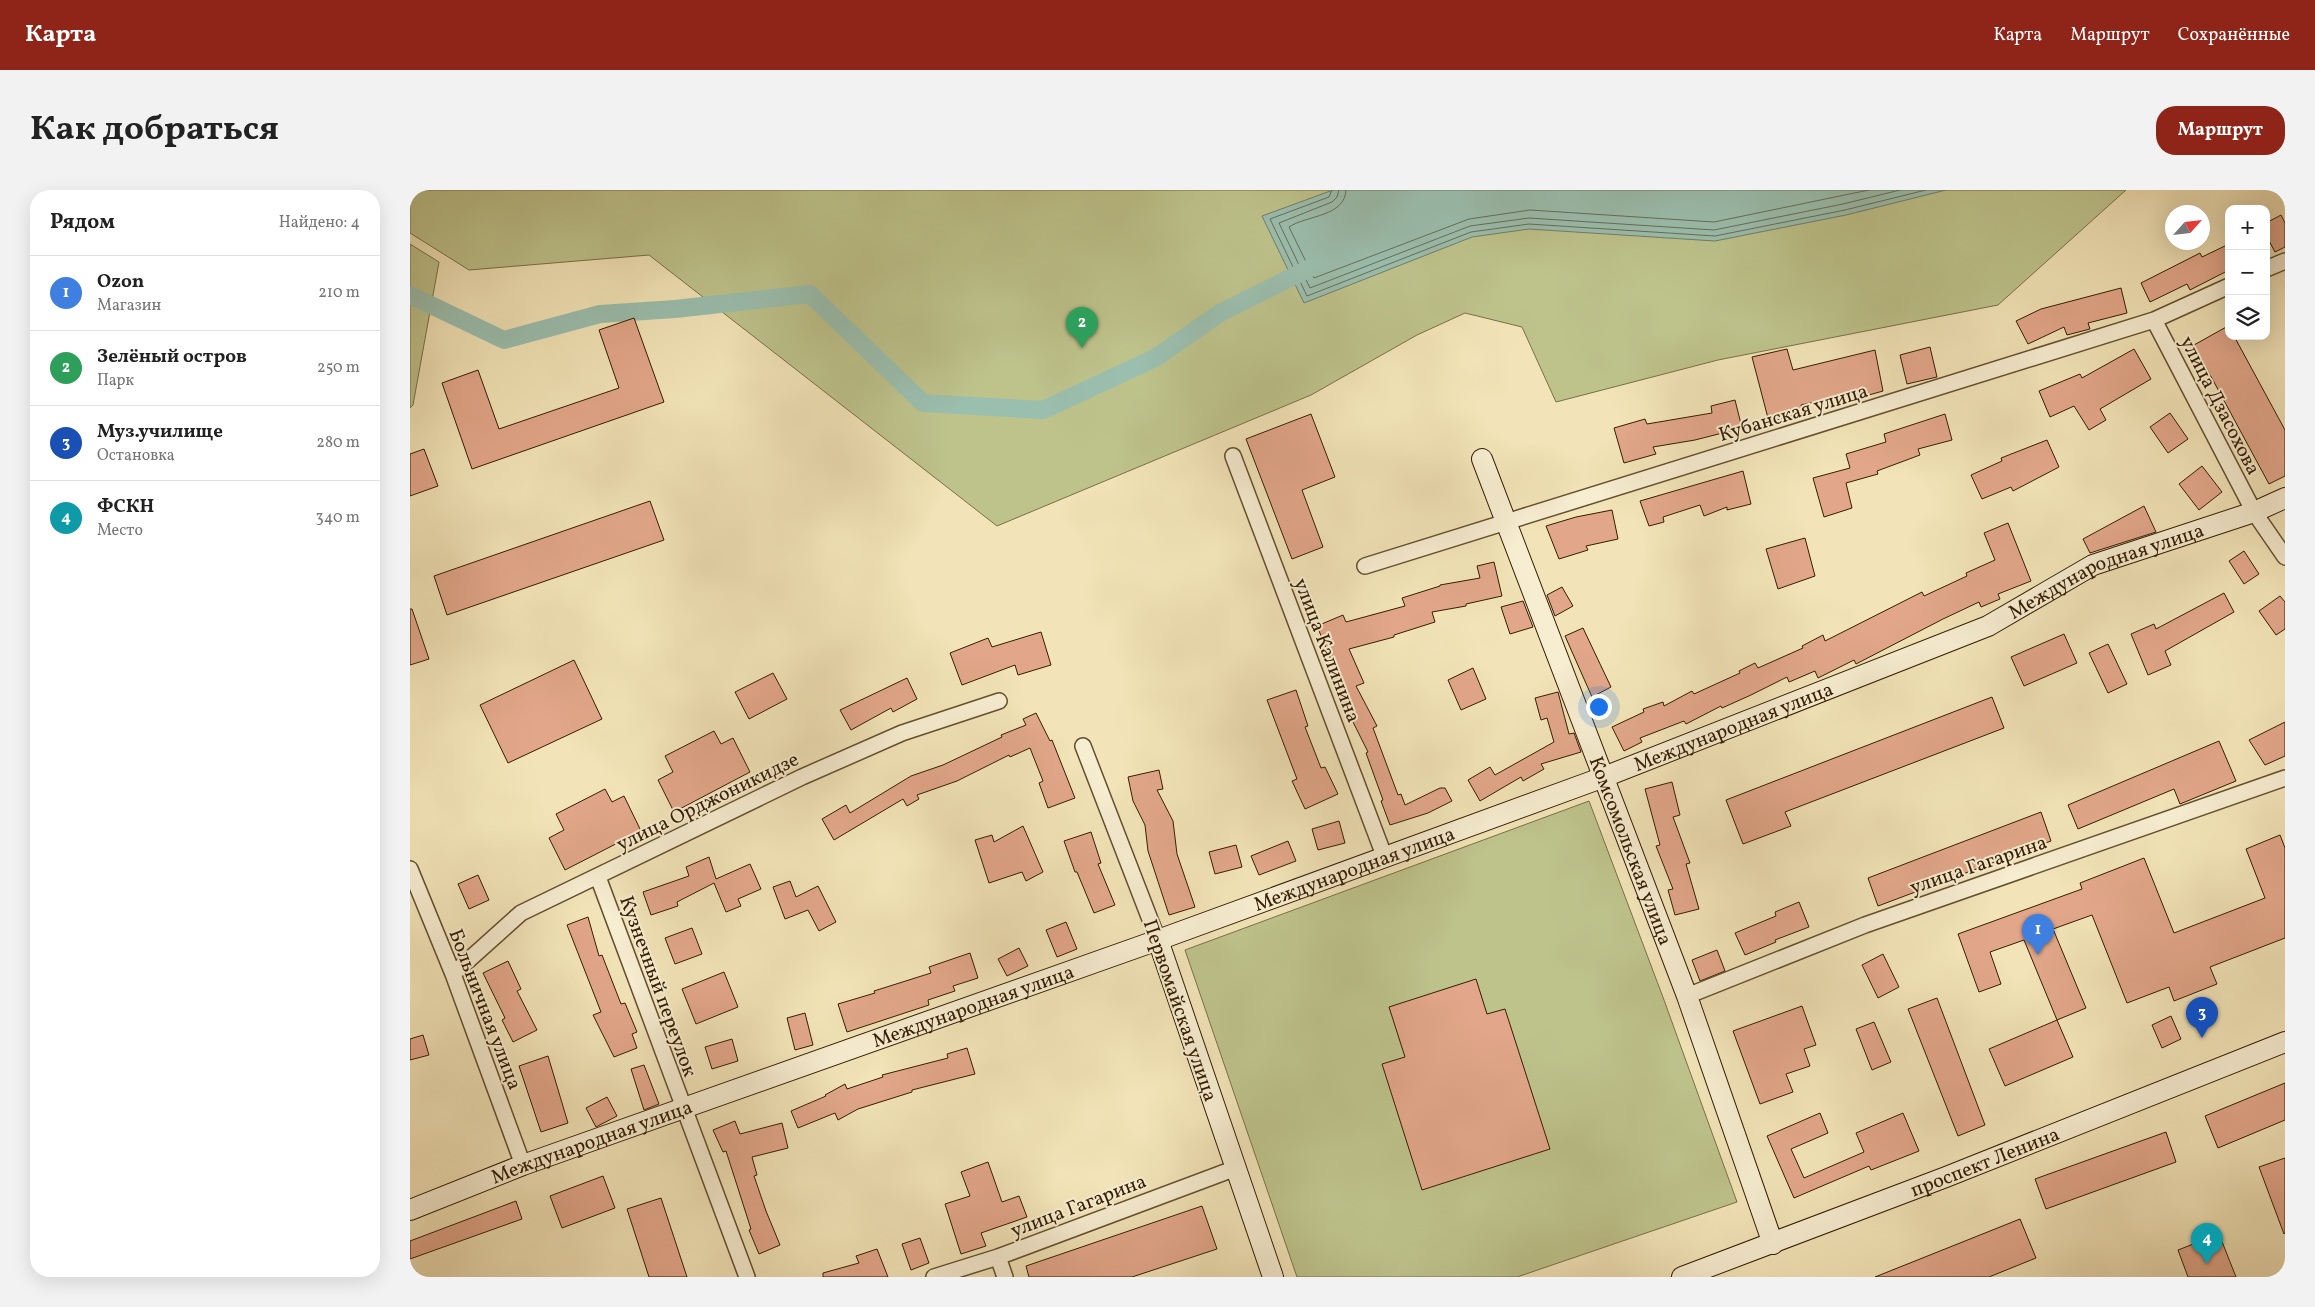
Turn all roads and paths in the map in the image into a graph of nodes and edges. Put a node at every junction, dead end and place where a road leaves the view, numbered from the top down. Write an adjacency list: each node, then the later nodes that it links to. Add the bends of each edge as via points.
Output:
1 (2285, 261): 2 (street)
2 (2270, 268)
3 (2225, 288): 4 (street, Кубанская улица)
4 (2154, 320): 8 (street, улица Дзасохова); 9 (street, Кубанская улица)
5 (1233, 456): 16 (street, улица Калинина)
6 (1482, 459): 9 (main road, Комсомольская улица)
7 (2285, 498): 8 (main road, Международная улица)
8 (2254, 512): 10 (street, улица Дзасохова); 14 (main road, Международная улица, via 2093,565 1988,626)
9 (1506, 523): 11 (street, Кубанская улица); 14 (main road, Комсомольская улица)
10 (2285, 558)
11 (1365, 566)
12 (1000, 701): 18 (street, улица Орджоникидзе, via 902,733 820,769)
13 (1083, 746): 19 (street, Первомайская улица)
14 (1604, 777): 16 (main road, Международная улица); 21 (main road, Комсомольская улица)
15 (2285, 778): 21 (street, улица Гагарина, via 1884,918)
16 (1385, 858): 19 (main road, Международная улица)
17 (410, 868): 20 (street, Больничная улица)
18 (598, 877): 20 (street, улица Орджоникидзе, via 521,913); 23 (street, Кузнечный переулок)
19 (1158, 940): 23 (main road, Международная улица); 25 (main road, Первомайская улица)
20 (453, 974): 24 (street, Больничная улица)
21 (1688, 996): 27 (main road, Комсомольская улица)
22 (2285, 1042): 27 (main road, проспект Ленина)
23 (683, 1108): 24 (main road, Международная улица); 29 (street, Кузнечный переулок)
24 (523, 1165): 26 (main road, Международная улица)
25 (1236, 1168): 28 (street, улица Гагарина); 32 (main road, Первомайская улица)
26 (410, 1210)
27 (1773, 1244): 33 (main road, проспект Ленина)
28 (998, 1257): 30 (street, улица Гагарина); 31 (street)
29 (747, 1277)
30 (934, 1277)
31 (1005, 1277)
32 (1273, 1277)
33 (1682, 1277)

